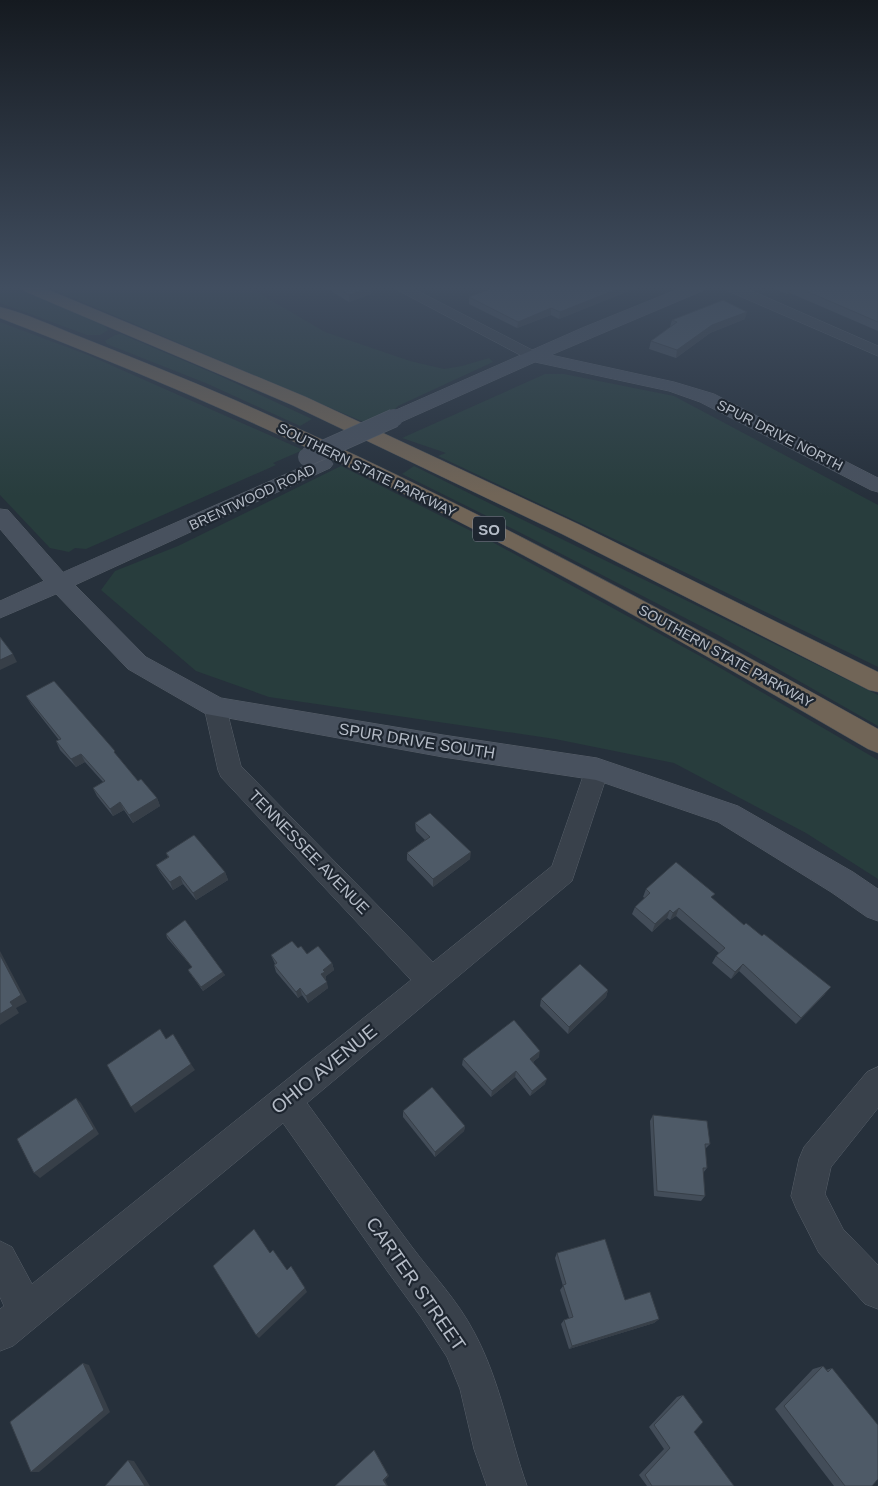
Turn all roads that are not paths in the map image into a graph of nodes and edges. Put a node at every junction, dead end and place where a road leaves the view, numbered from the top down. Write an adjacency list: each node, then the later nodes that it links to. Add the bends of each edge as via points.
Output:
1 (118, 357): 11 (highway, SOUTHERN STATE PARKWAY / SO, via 426,496 580,575)
2 (194, 357): 9 (highway, SOUTHERN STATE PARKWAY / SO, via 298,401 570,529)
3 (542, 358): 4 (street, SPUR DRIVE NORTH, via 674,387 707,398); 6 (street, BRENTWOOD ROAD)
4 (878, 486)
5 (0, 515): 6 (street, SPUR DRIVE SOUTH)
6 (55, 578): 7 (street, BRENTWOOD ROAD); 8 (street, BRENTWOOD ROAD); 10 (street, SPUR DRIVE SOUTH, via 137,663)
7 (0, 597)
8 (0, 610)
9 (878, 682)
10 (215, 707): 12 (street, SPUR DRIVE SOUTH); 14 (street, TENNESSEE AVENUE, via 230,770)
11 (878, 742)
12 (597, 769): 13 (street, SPUR DRIVE SOUTH, via 728,814); 14 (street, OHIO AVENUE, via 563,873)
13 (878, 906)
14 (432, 981): 16 (street, OHIO AVENUE)
15 (878, 1083): 18 (street, via 816,1159 808,1196 831,1241)
16 (286, 1100): 19 (street, OHIO AVENUE); 20 (street, CARTER STREET, via 461,1345 479,1388)
17 (0, 1259): 19 (street)
18 (878, 1291)
19 (13, 1322)
20 (507, 1486)

